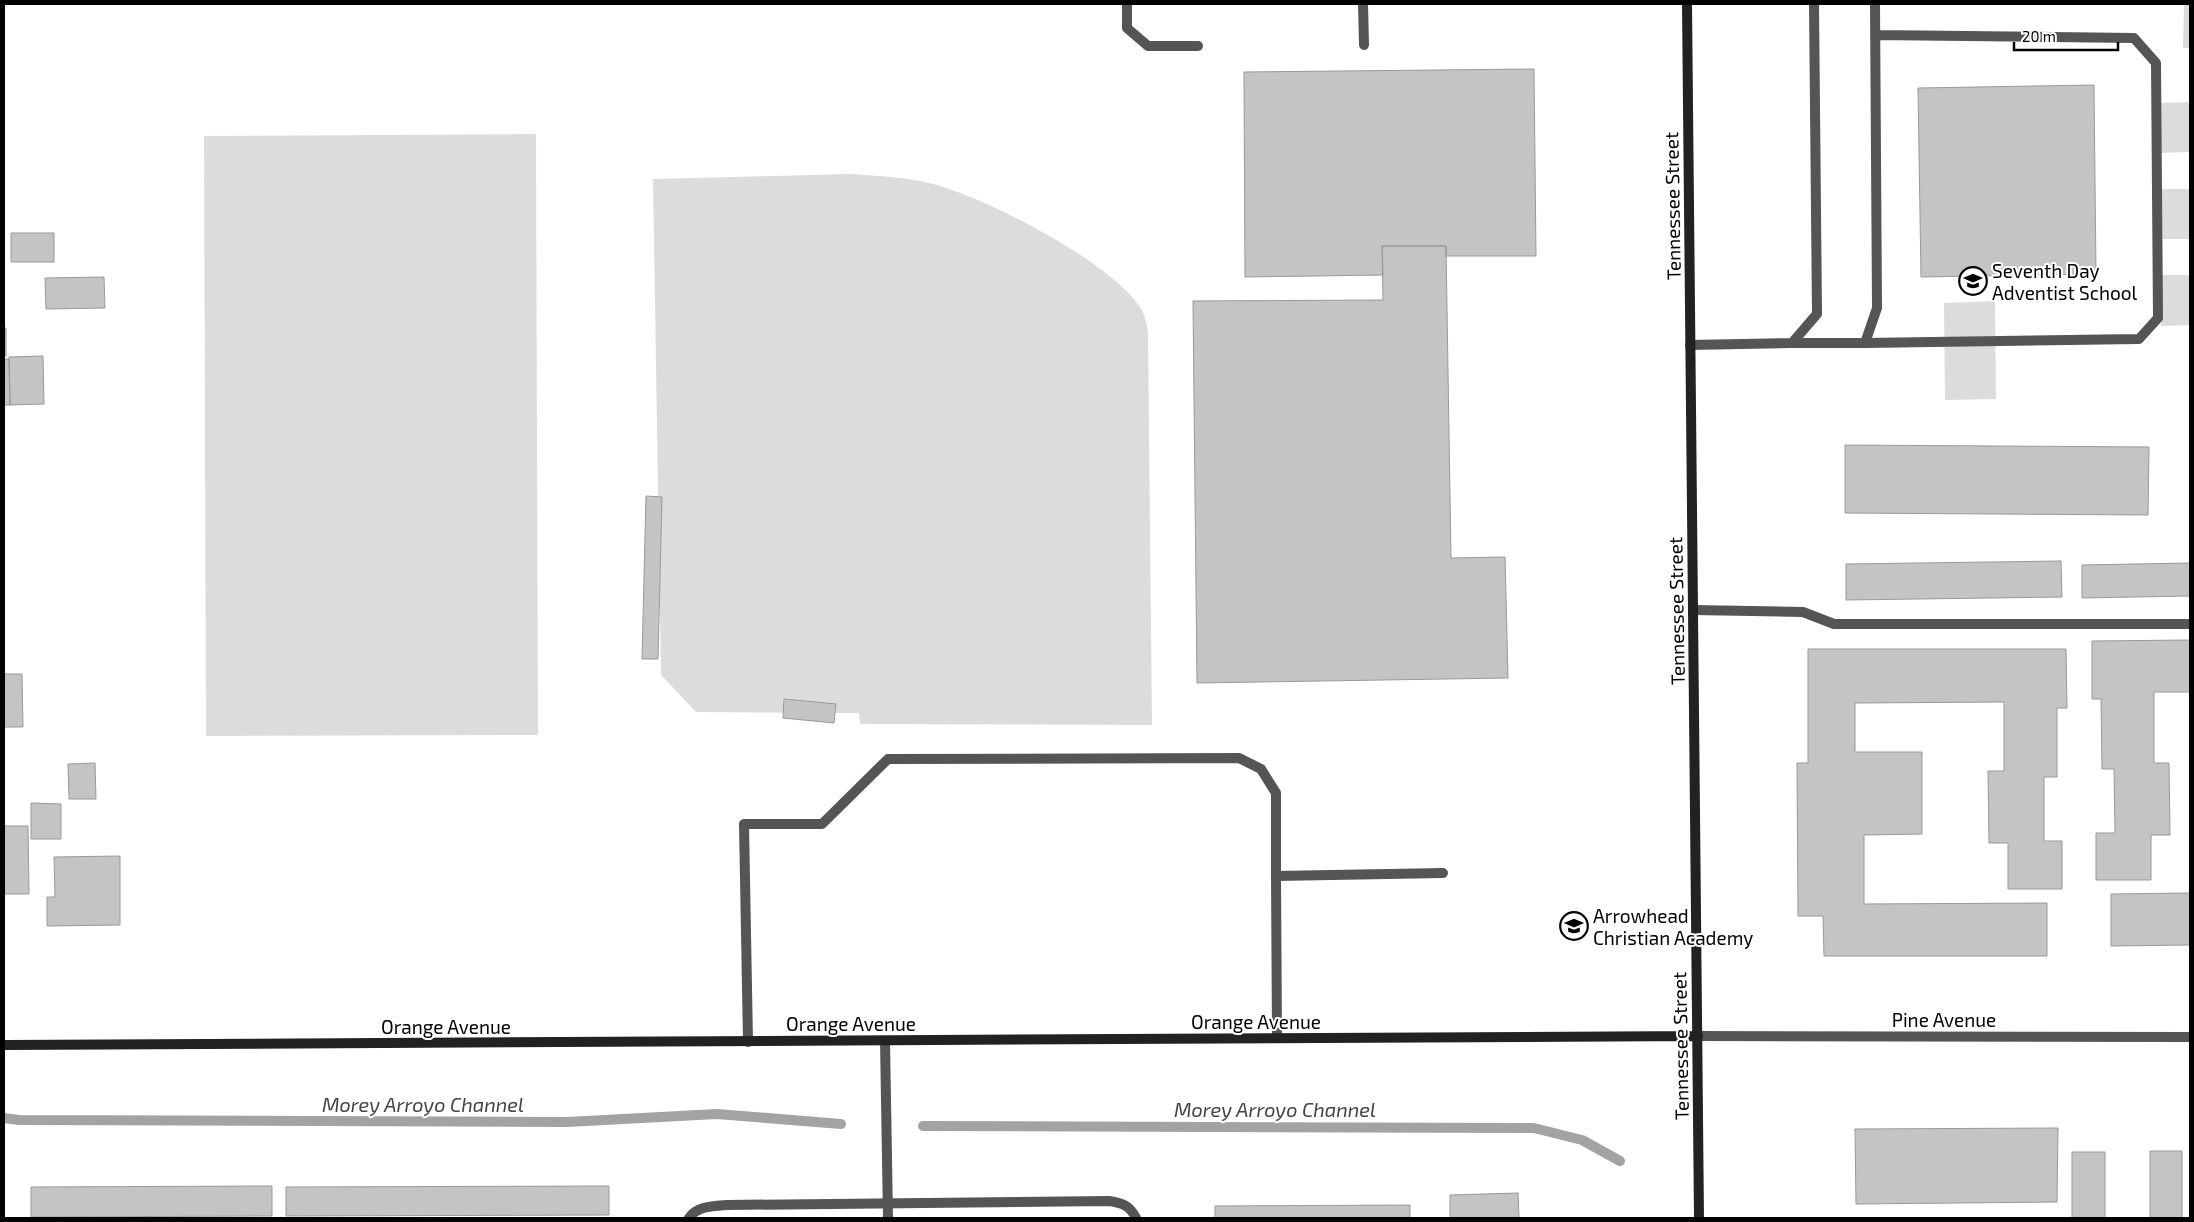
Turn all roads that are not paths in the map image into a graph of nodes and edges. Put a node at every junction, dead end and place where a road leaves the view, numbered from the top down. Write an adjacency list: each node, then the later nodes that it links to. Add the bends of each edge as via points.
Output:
1 (1127, 4): 8 (street, via 1127,28 1148,46)
2 (1363, 4): 7 (street)
3 (1687, 4): 11 (street, Tennessee Street)
4 (1814, 4): 10 (street, via 1817,314)
5 (1875, 4): 6 (street)
6 (1875, 35): 9 (street, via 1877,308); 9 (street, via 2134,38 2156,64 2158,318 2139,339)
7 (1364, 45)
8 (1198, 46)
9 (1865, 343): 10 (street)
10 (1792, 344): 11 (street)
11 (1690, 345): 12 (street, Tennessee Street)
12 (1693, 610): 13 (street, via 1803,612 1834,624); 16 (street, Tennessee Street)
13 (2190, 624)
14 (1443, 874): 15 (street)
15 (1276, 876): 18 (street); 20 (street, via 1276,793 1261,769 1239,758 888,759 822,824 744,824)
16 (1698, 1036): 17 (street, Pine Avenue); 18 (street, Orange Avenue); 26 (street, Tennessee Street)
17 (2190, 1037)
18 (1278, 1038): 19 (street, Orange Avenue)
19 (885, 1040): 20 (street, Orange Avenue); 22 (street)
20 (748, 1042): 21 (street, Orange Avenue)
21 (4, 1045)
22 (888, 1203): 23 (street, via 709,1206 693,1212); 24 (street); 25 (street, via 1109,1201 1121,1202 1132,1209)
23 (689, 1218)
24 (888, 1218)
25 (1136, 1218)
26 (1699, 1218)

